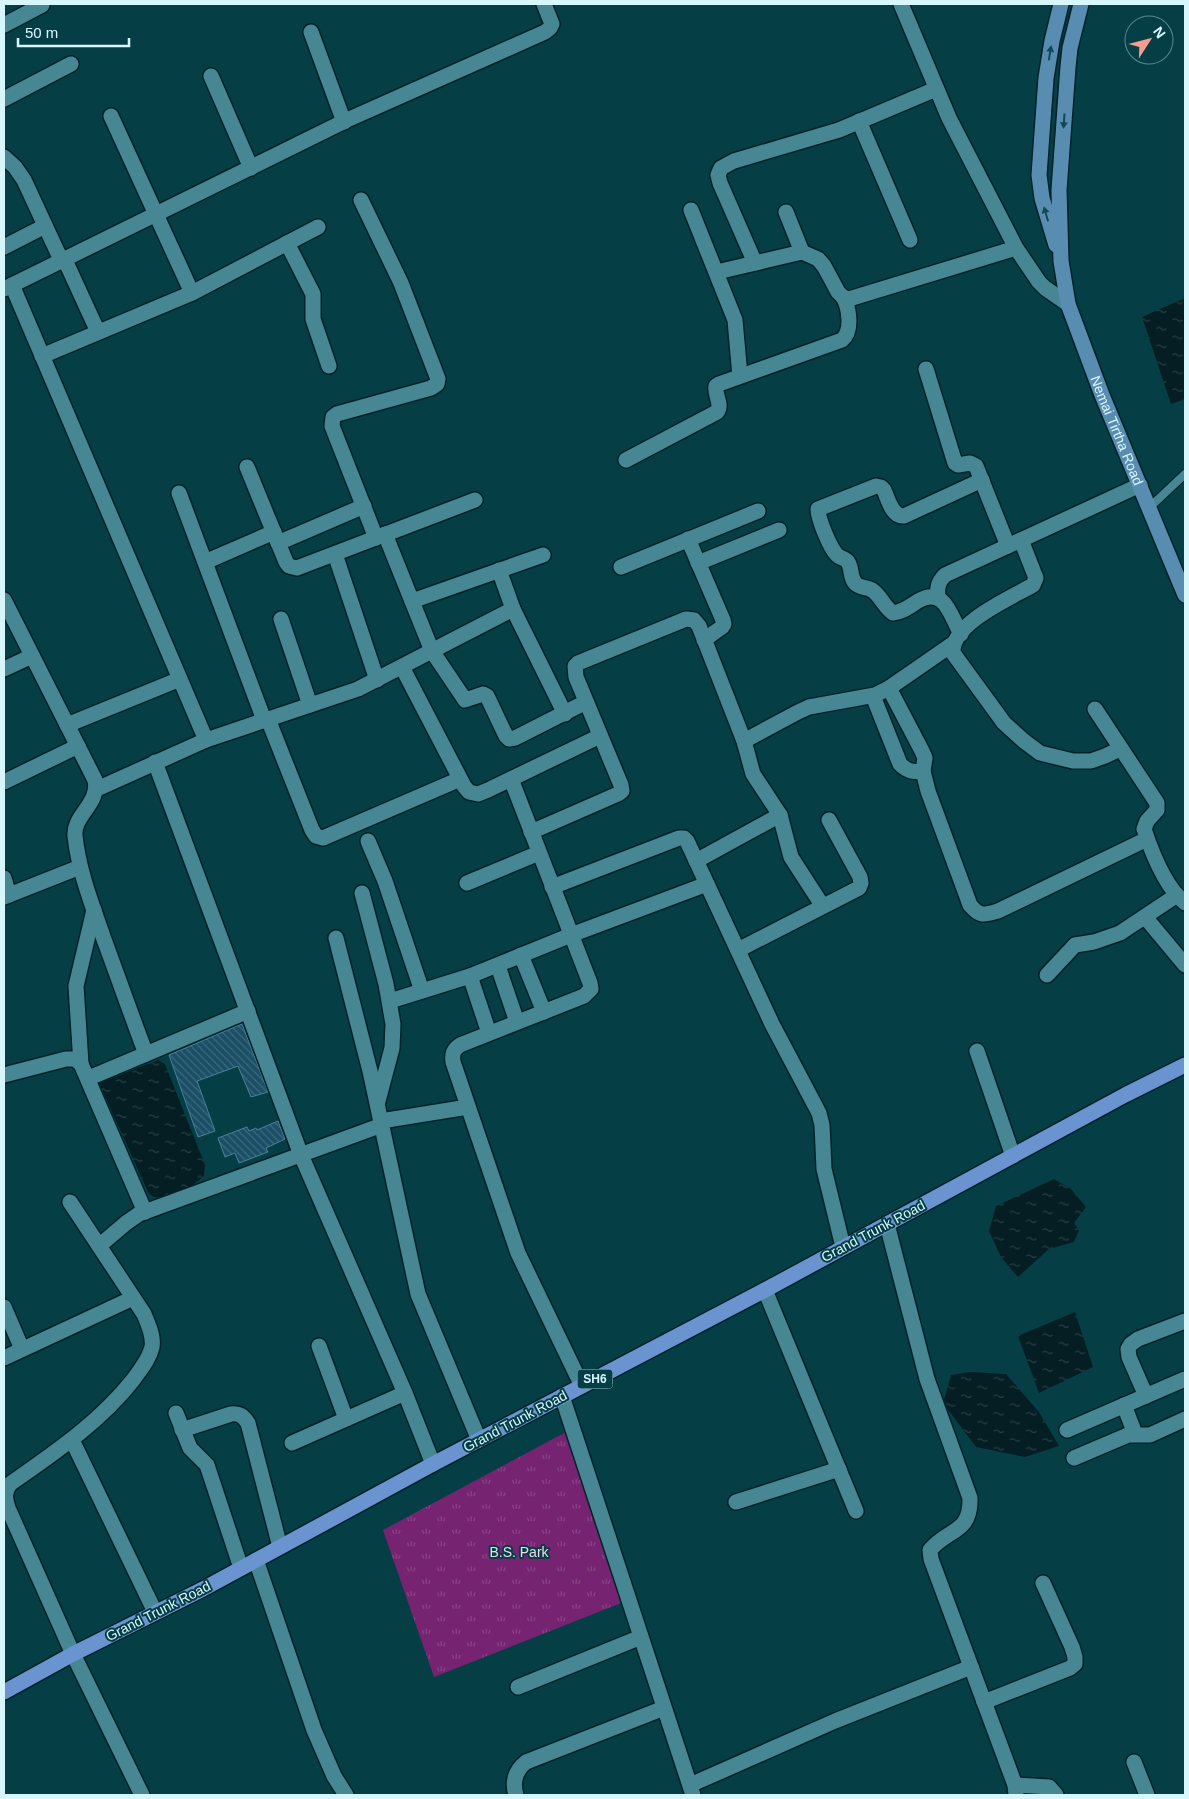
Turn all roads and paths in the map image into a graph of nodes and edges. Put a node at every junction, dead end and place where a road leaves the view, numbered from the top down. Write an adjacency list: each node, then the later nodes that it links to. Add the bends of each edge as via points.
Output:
1 (544, 4): 14 (street, via 552,24 545,32)
2 (900, 4): 10 (street)
3 (1061, 4): 29 (street, Nemai Tirtha Road, one-way to 3, via 1042,198 1039,175 1046,78)
4 (1081, 4): 29 (street, Nemai Tirtha Road, one-way to 29, via 1068,67 1059,190)
5 (42, 5): 6 (street)
6 (4, 25)
7 (311, 32): 14 (street)
8 (71, 64): 11 (street)
9 (211, 76): 16 (street)
10 (936, 89): 13 (street); 26 (street)
11 (4, 99)
12 (111, 116): 20 (street)
13 (859, 121): 23 (street); 30 (street, via 721,168 718,175 720,183)
14 (344, 122): 16 (street)
15 (4, 157): 21 (street, via 24,180)
16 (251, 168): 20 (street)
17 (361, 200): 48 (street, via 401,283 438,379 431,388 333,417 332,426)
18 (691, 210): 31 (street)
19 (786, 212): 27 (street)
20 (156, 215): 28 (street); 33 (street)
21 (45, 226): 25 (street); 28 (street)
22 (318, 227): 24 (street)
23 (910, 240)
24 (287, 243): 33 (street); 38 (street, via 313,294 313,319)
25 (4, 247)
26 (1016, 248): 34 (street, via 849,299); 35 (street, via 1039,282)
27 (802, 252): 30 (street); 34 (street, via 824,266)
28 (63, 261): 32 (street); 36 (street)
29 (1061, 261): 35 (street, Nemai Tirtha Road)
30 (755, 263): 31 (street)
31 (717, 272): 40 (street, via 735,320)
32 (8, 287): 37 (street)
33 (192, 293): 36 (street)
34 (843, 297): 40 (street, via 846,303 846,337)
35 (1068, 304): 45 (street, Nemai Tirtha Road)
36 (98, 332): 37 (street)
37 (42, 356): 74 (street)
38 (329, 366)
39 (926, 369): 44 (street, via 955,463 958,466 974,464)
40 (740, 376): 41 (street, via 716,386 717,412)
41 (626, 460)
42 (247, 467): 53 (street)
43 (1185, 474): 49 (lane)
44 (982, 480): 55 (street); 63 (street, via 904,516 895,514 884,490 876,486 818,509 834,552 848,562 854,582 874,592 887,609 893,613 901,612 930,596)
45 (1140, 485): 49 (street, Nemai Tirtha Road); 55 (street)
46 (179, 493): 58 (street)
47 (475, 500): 52 (street)
48 (364, 506): 52 (street); 53 (street)
49 (1149, 508): 62 (street, Nemai Tirtha Road)
50 (758, 511): 54 (street)
51 (779, 530): 59 (street)
52 (380, 536): 56 (street); 65 (street)
53 (276, 537): 56 (street, via 286,562 293,568); 58 (street)
54 (688, 539): 59 (street); 60 (street)
55 (1015, 543): 63 (street, via 945,575 937,588); 68 (street, via 1036,582 974,620)
56 (334, 554): 75 (street)
57 (543, 554): 61 (street)
58 (205, 562): 82 (street)
59 (698, 563): 69 (street, via 724,624)
60 (621, 567)
61 (499, 570): 65 (street); 66 (street)
62 (1185, 595)
63 (938, 597): 68 (street, via 944,602)
64 (4, 600): 71 (street)
65 (412, 601): 70 (street)
66 (513, 609): 70 (street); 81 (street)
67 (281, 619): 79 (street)
68 (957, 638): 76 (street); 88 (street, via 956,658 1004,723 1040,753 1091,761)
69 (704, 640): 78 (street, via 694,620 686,619 578,663 574,671); 86 (street)
70 (432, 651): 72 (street); 81 (street, via 465,700 484,694 487,696 509,739)
71 (32, 656): 73 (street); 83 (street)
72 (402, 667): 75 (street); 93 (street)
73 (4, 669)
74 (180, 679): 83 (street); 85 (street)
75 (377, 680): 79 (street)
76 (889, 688): 77 (street); 89 (street)
77 (873, 696): 86 (street, via 809,708); 90 (street)
78 (586, 702): 81 (street); 84 (street)
79 (310, 705): 82 (street)
80 (1095, 709): 88 (street)
81 (565, 714)
82 (266, 719): 85 (street); 93 (street, via 312,830 322,838)
83 (67, 725): 87 (street)
84 (600, 736): 94 (street); 99 (street, via 622,791)
85 (206, 740): 91 (street)
86 (744, 741): 97 (street, via 756,781)
87 (78, 746): 95 (street); 96 (street)
88 (1120, 748): 100 (street, via 1157,803 1157,810 1144,829)
89 (922, 750): 90 (street); 92 (street, via 925,758)
90 (898, 757): 92 (street, via 905,770)
91 (155, 762): 96 (street); 125 (street)
92 (923, 771): 100 (street, via 970,905 976,913 998,911)
93 (460, 779): 94 (street, via 469,792 478,794)
94 (511, 779): 99 (street)
95 (4, 782)
96 (97, 789): 104 (street, via 75,833)
97 (780, 816): 103 (street); 112 (street, via 791,857)
98 (829, 820): 112 (street, via 861,883 854,891)
99 (531, 832): 102 (street)
100 (1148, 839): 111 (street, via 1165,877)
101 (368, 841): 123 (street)
102 (539, 853): 106 (street); 108 (street)
103 (696, 861): 107 (street); 108 (street, via 687,841 679,838)
104 (80, 867): 110 (street); 113 (street)
105 (4, 878): 110 (street)
106 (467, 883)
107 (707, 884): 115 (street); 117 (street)
108 (552, 887): 115 (street)
109 (362, 894): 124 (street)
110 (6, 896)
111 (1181, 899): 114 (street)
112 (822, 905): 117 (street)
113 (94, 910): 130 (street); 131 (street, via 76,986)
114 (1145, 917): 119 (street); 121 (street, via 1110,938 1075,945)
115 (571, 935): 118 (street); 126 (street, via 590,989 584,996)
116 (336, 938): 135 (street)
117 (738, 950): 144 (street, via 778,1036 819,1112 824,1169)
118 (521, 955): 120 (street); 126 (street)
119 (1185, 965)
120 (498, 966): 122 (street); 127 (street)
121 (1048, 975)
122 (470, 976): 123 (street); 128 (street)
123 (422, 991): 124 (street)
124 (390, 1001): 135 (street, via 392,1048)
125 (248, 1011): 130 (street); 138 (street)
126 (544, 1012): 127 (street)
127 (517, 1022): 128 (street)
128 (489, 1033): 136 (street, via 460,1045 452,1054)
129 (977, 1051): 139 (street)
130 (146, 1054): 134 (street)
131 (81, 1064): 133 (street, via 75,1059 66,1059); 134 (street)
132 (1185, 1064): 139 (main road, Grand Trunk Road / SH6)
133 (4, 1075)
134 (89, 1078): 141 (street)
135 (378, 1105): 137 (street)
136 (468, 1107): 137 (street); 153 (street, via 518,1253)
137 (381, 1123): 138 (street); 165 (street, via 418,1294)
138 (301, 1155): 141 (street); 154 (street)
139 (1013, 1156): 142 (main road, Grand Trunk Road / SH6)
140 (70, 1202): 143 (street)
141 (145, 1212): 143 (street)
142 (887, 1224): 144 (main road, Grand Trunk Road / SH6); 180 (street, via 927,1379 970,1498 966,1521 935,1544 930,1550 930,1559)
143 (99, 1246): 146 (street)
144 (843, 1246): 145 (main road, Grand Trunk Road / SH6)
145 (765, 1290): 153 (main road, Grand Trunk Road / SH6); 169 (street)
146 (133, 1298): 150 (street); 164 (street, via 151,1330 149,1357 112,1405)
147 (4, 1307): 150 (street)
148 (1185, 1321): 156 (street, via 1138,1339 1128,1349)
149 (318, 1346): 159 (street)
150 (22, 1349): 151 (street)
151 (4, 1358)
152 (1185, 1379): 156 (street)
153 (582, 1386): 155 (main road, Grand Trunk Road / SH6)
154 (405, 1393): 159 (street); 168 (street)
155 (562, 1396): 165 (main road, Grand Trunk Road / SH6); 178 (street)
156 (1146, 1396): 157 (street)
157 (1124, 1406): 162 (street); 163 (street)
158 (176, 1413): 161 (street)
159 (346, 1419): 166 (street)
160 (1185, 1419): 163 (street, via 1150,1435)
161 (182, 1430): 173 (street, via 232,1414 244,1417); 175 (street, via 190,1448 207,1465)
162 (1067, 1430)
163 (1135, 1434): 167 (street)
164 (72, 1440): 170 (street); 177 (street)
165 (479, 1440): 168 (main road, Grand Trunk Road / SH6)
166 (292, 1443)
167 (1074, 1458)
168 (433, 1464): 173 (main road, Grand Trunk Road / SH6)
169 (839, 1469): 171 (street); 172 (street)
170 (4, 1490): 179 (street, via 8,1508)
171 (736, 1502)
172 (856, 1511)
173 (280, 1548): 174 (main road, Grand Trunk Road / SH6)
174 (256, 1560): 175 (main road, Grand Trunk Road / SH6); 189 (street, via 314,1730)
175 (241, 1568): 177 (main road, Grand Trunk Road / SH6)
176 (1043, 1583): 183 (street, via 1072,1647 1075,1664)
177 (155, 1612): 179 (main road, Grand Trunk Road / SH6)
178 (641, 1637): 181 (street); 184 (street)
179 (73, 1654): 182 (main road, Grand Trunk Road / SH6); 188 (street)
180 (971, 1667): 183 (street); 186 (street, via 835,1721)
181 (518, 1687)
182 (4, 1692)
183 (984, 1702): 187 (street)
184 (664, 1708): 186 (street); 190 (street, via 526,1762 517,1769)
185 (1134, 1762): 192 (street)
186 (691, 1790)
187 (1016, 1790): 191 (street, via 1049,1788)
188 (142, 1795)
189 (346, 1795)
190 (516, 1795)
191 (1056, 1795)
192 (1146, 1795)

